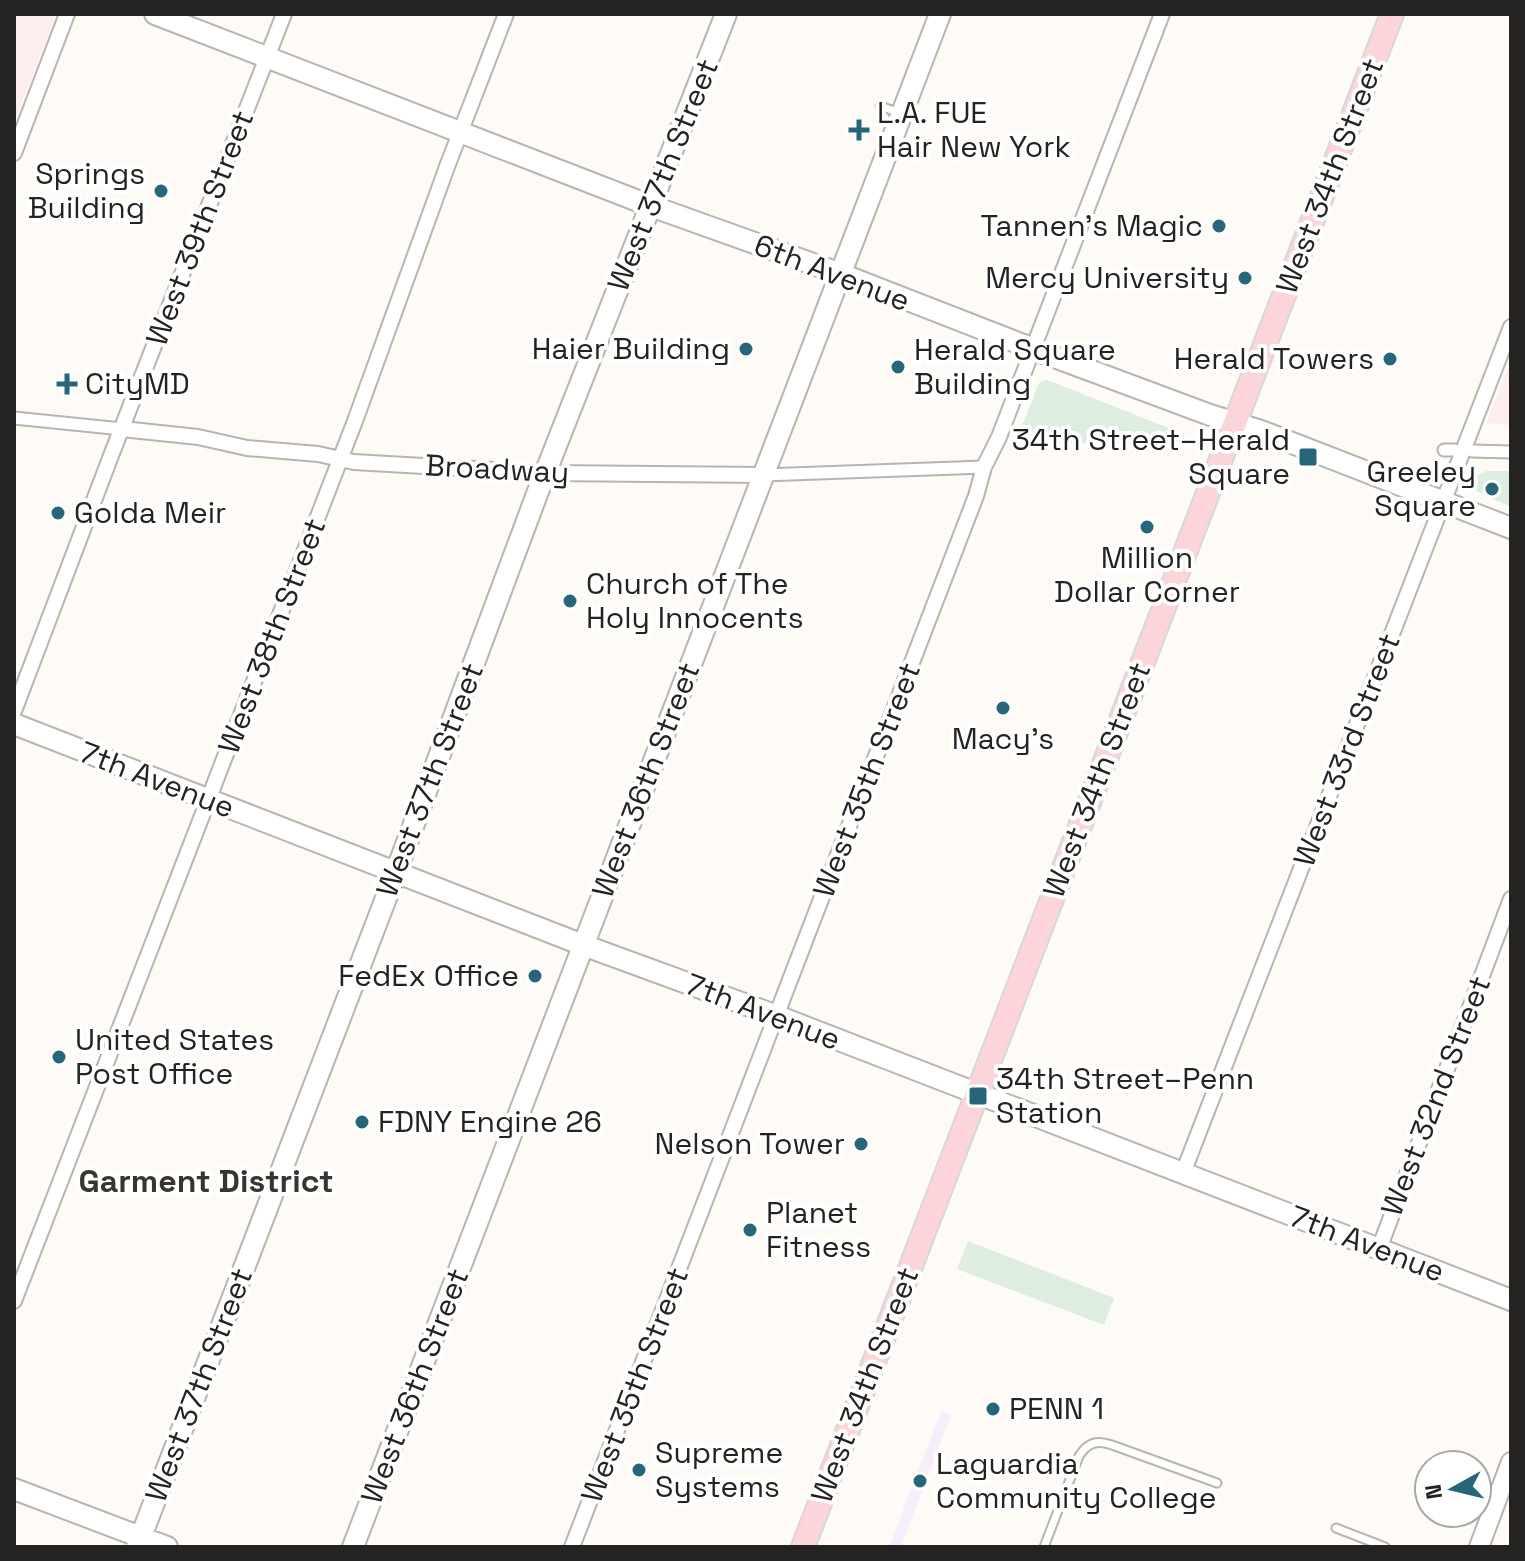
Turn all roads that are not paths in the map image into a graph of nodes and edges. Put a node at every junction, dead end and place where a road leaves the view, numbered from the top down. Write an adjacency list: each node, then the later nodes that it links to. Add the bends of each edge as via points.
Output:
1 (67, 14): 13 (street)
2 (155, 14): 9 (main road, 6th Avenue)
3 (284, 14): 9 (street, West 39th Street)
4 (506, 14): 12 (street, West 38th Street)
5 (726, 14): 14 (main road, West 37th Street)
6 (940, 14): 11 (main road, West 36th Street)
7 (1162, 14): 17 (street, West 35th Street)
8 (1392, 14): 19 (main road, West 34th Street)
9 (267, 57): 12 (main road, 6th Avenue); 20 (street, West 39th Street)
10 (880, 106): 11 (lane)
11 (902, 114): 15 (main road, West 36th Street)
12 (460, 132): 14 (main road, 6th Avenue); 23 (street, West 38th Street)
13 (14, 153)
14 (651, 206): 15 (main road, 6th Avenue); 25 (main road, West 37th Street)
15 (841, 274): 17 (main road, 6th Avenue); 26 (main road, West 36th Street)
16 (1511, 327): 27 (street, West 33rd Street)
17 (1033, 349): 19 (main road, 6th Avenue); 24 (street, West 35th Street)
18 (14, 418): 20 (street, Broadway)
19 (1235, 422): 27 (main road, 6th Avenue); 36 (main road, West 34th Street)
20 (122, 429): 23 (street, Broadway); 29 (street, West 39th Street)
21 (1472, 451): 22 (street)
22 (1511, 452)
23 (340, 459): 25 (street, Broadway); 31 (street, West 38th Street)
24 (984, 467): 26 (street, Broadway); 35 (street, West 35th Street)
25 (545, 473): 26 (street, Broadway); 32 (main road, West 37th Street)
26 (763, 475): 34 (main road, West 36th Street)
27 (1444, 501): 28 (main road, 6th Avenue); 37 (street, West 33rd Street)
28 (1511, 528)
29 (14, 711)
30 (14, 724): 31 (main road, 7th Avenue)
31 (209, 800): 32 (main road, 7th Avenue); 40 (street, West 38th Street)
32 (396, 872): 34 (main road, 7th Avenue); 45 (main road, West 37th Street)
33 (1511, 899): 38 (street, West 32nd Street)
34 (583, 945): 35 (main road, 7th Avenue); 47 (main road, West 36th Street)
35 (777, 1016): 36 (main road, 7th Avenue); 48 (street, West 35th Street)
36 (977, 1094): 37 (main road, 7th Avenue); 49 (main road, West 34th Street)
37 (1183, 1173): 38 (main road, 7th Avenue)
38 (1379, 1249): 39 (main road, 7th Avenue)
39 (1511, 1300)
40 (14, 1301)
41 (1511, 1462): 52 (street)
42 (1217, 1483): 50 (lane, via 1104,1442 1090,1444 1079,1456)
43 (14, 1489): 45 (main road)
44 (1336, 1528): 51 (lane)
45 (139, 1542): 46 (main road)
46 (167, 1547)
47 (353, 1547)
48 (572, 1547)
49 (803, 1547)
50 (1044, 1547)
51 (1385, 1547)
52 (1479, 1547)

